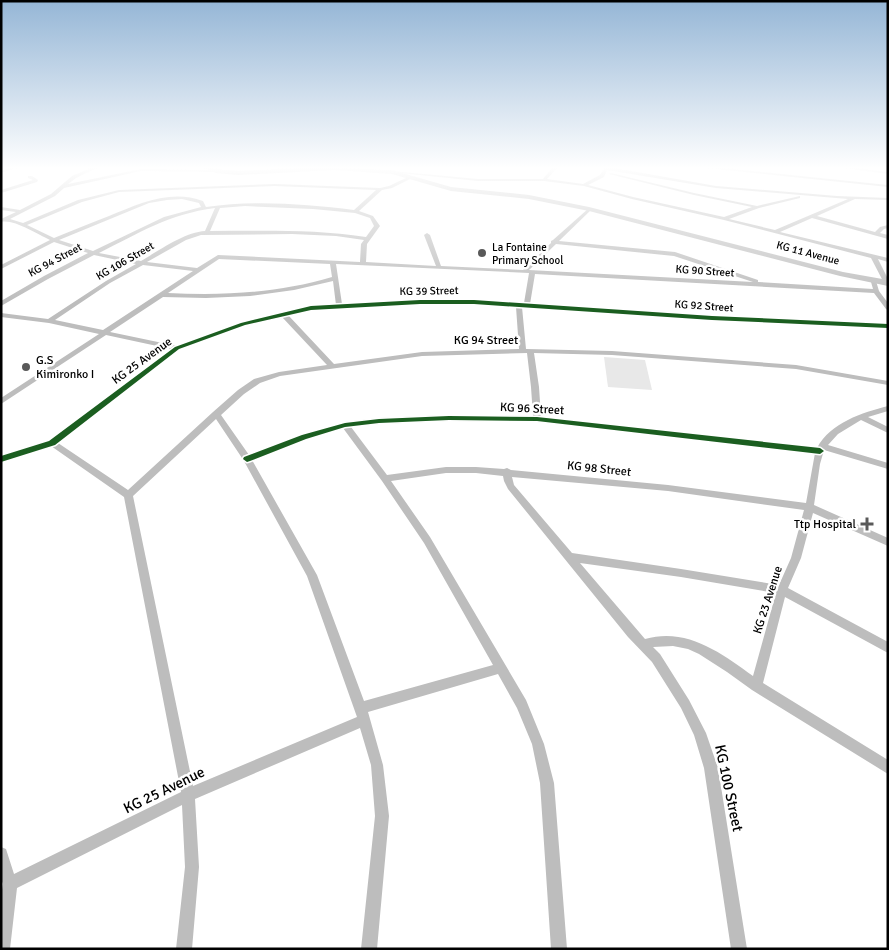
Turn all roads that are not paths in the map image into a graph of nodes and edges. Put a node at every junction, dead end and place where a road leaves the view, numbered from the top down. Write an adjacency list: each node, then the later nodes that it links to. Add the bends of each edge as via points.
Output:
1 (18, 211): 15 (street)
2 (57, 211): 16 (street)
3 (122, 211): 24 (street)
4 (188, 211): 26 (street, KG 94 Street, via 175,214)
5 (216, 211): 18 (street)
6 (349, 211): 12 (street, KG 94 Street)
7 (587, 211): 25 (street)
8 (598, 211): 37 (main road, KG 11 Avenue)
9 (690, 211): 14 (street)
10 (743, 211): 14 (street)
11 (824, 211): 13 (street)
12 (355, 212): 23 (street, via 377,222)
13 (812, 216): 19 (street); 20 (street)
14 (724, 219): 19 (street)
15 (3, 220): 16 (street)
16 (23, 225): 24 (street)
17 (888, 226): 20 (street)
18 (207, 232): 23 (street, KG 106 Street, via 313,232); 30 (street, KG 106 Street, via 184,239)
19 (775, 232): 27 (street)
20 (877, 233): 22 (street)
21 (427, 235): 33 (street)
22 (888, 237)
23 (366, 239): 31 (street)
24 (54, 240): 26 (street); 32 (street)
25 (554, 242): 35 (street); 39 (street, via 675,254)
26 (93, 253): 30 (street); 42 (street, KG 94 Street, via 35,282)
27 (874, 257): 28 (street); 38 (street)
28 (888, 260)
29 (333, 262): 31 (street); 34 (street, via 221,257); 36 (street)
30 (142, 263): 34 (street); 49 (street, KG 106 Street)
31 (363, 263): 33 (street, KG 90 Street)
32 (1, 267)
33 (439, 267): 35 (street, KG 90 Street)
34 (197, 270): 41 (street)
35 (528, 271): 39 (street, KG 90 Street); 44 (street)
36 (336, 278): 41 (street, via 305,287 254,293 202,297); 45 (street)
37 (874, 282): 38 (main road, KG 11 Avenue); 40 (street)
38 (887, 283)
39 (767, 285): 40 (street, KG 90 Street)
40 (876, 290): 46 (street)
41 (163, 295): 51 (street)
42 (1, 304)
43 (519, 304): 44 (street, KG 92 Street); 45 (street, KG 39 Street, via 437,301); 53 (street)
44 (527, 304): 50 (street, KG 92 Street, via 712,318)
45 (339, 305): 47 (street, KG 25 Avenue)
46 (888, 308)
47 (283, 314): 52 (street, KG 25 Avenue, via 243,324); 54 (street)
48 (1, 315): 49 (street)
49 (49, 321): 51 (street)
50 (888, 326)
51 (103, 333): 52 (street); 56 (street)
52 (177, 348): 63 (street, KG 25 Avenue)
53 (526, 351): 54 (street, KG 94 Street, via 431,353); 55 (street, KG 94 Street, via 612,353 789,366); 60 (street, via 536,388)
54 (332, 366): 58 (street, KG 94 Street, via 279,374 257,381)
55 (888, 383)
56 (1, 402)
57 (888, 408): 59 (street)
58 (216, 414): 66 (street); 70 (street, KG 94 Street)
59 (861, 417): 62 (street); 64 (street, via 841,427)
60 (537, 419): 61 (street, KG 96 Street, via 408,419); 64 (street, KG 96 Street)
61 (345, 426): 66 (street, KG 96 Street, via 304,437); 69 (street)
62 (888, 430)
63 (52, 443): 65 (street, KG 25 Avenue); 70 (street)
64 (821, 449): 67 (street, KG 96 Street); 71 (street, KG 23 Avenue)
65 (1, 459)
66 (247, 459): 79 (street, via 312,575)
67 (888, 466)
68 (507, 471): 69 (street, KG 98 Street, via 446,470); 71 (street, KG 98 Street); 73 (street, KG 100 Street, via 511,487)
69 (385, 479): 77 (street, via 427,540)
70 (128, 495): 81 (street)
71 (809, 507): 72 (street, KG 98 Street); 74 (street, KG 23 Avenue)
72 (888, 542)
73 (570, 557): 74 (street); 75 (street, KG 100 Street)
74 (782, 590): 76 (street); 78 (street, KG 23 Avenue)
75 (643, 645): 78 (street, via 660,640 683,643 716,658); 88 (street, KG 100 Street, via 656,658 700,733 711,768)
76 (888, 648)
77 (501, 668): 79 (street, KG 25 Avenue); 87 (street, via 522,704 538,744 547,783)
78 (756, 686): 80 (street)
79 (362, 714): 81 (street, KG 25 Avenue); 86 (street, via 377,764 382,816)
80 (888, 768)
81 (188, 795): 83 (street, KG 25 Avenue); 85 (street, via 192,867)
82 (1, 854): 83 (street)
83 (10, 884): 84 (street)
84 (2, 949)
85 (184, 949)
86 (369, 949)
87 (559, 949)
88 (739, 949)

